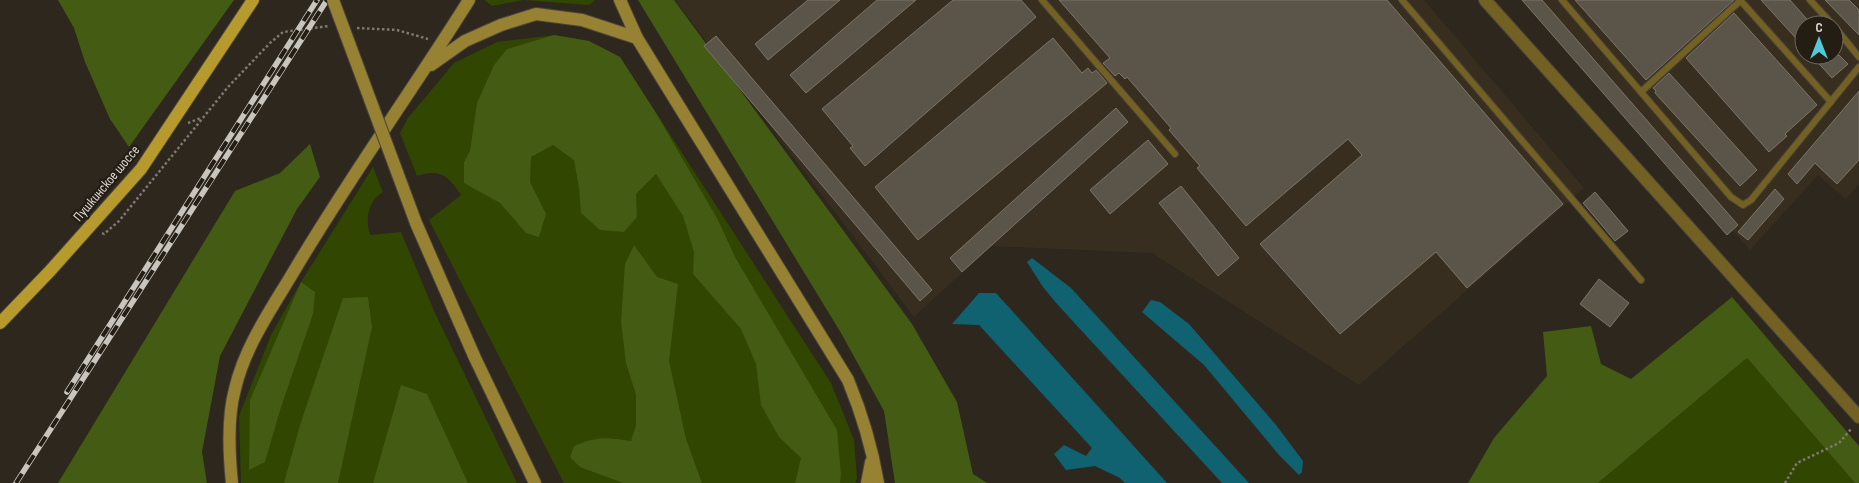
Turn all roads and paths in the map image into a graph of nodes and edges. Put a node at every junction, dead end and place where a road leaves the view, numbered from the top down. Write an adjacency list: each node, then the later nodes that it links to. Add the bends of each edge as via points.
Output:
1 (253, 0): 25 (main road, Пушкинское шоссе, via 141,169)
2 (333, 0): 29 (street, bridge, via 416,223 475,358)
3 (469, 0): 16 (street)
4 (620, 0): 14 (street)
5 (1042, 0): 23 (lane)
6 (1402, 0): 24 (lane)
7 (1485, 0): 26 (street)
8 (1562, 0): 20 (lane)
9 (1740, 0): 20 (lane); 21 (lane)
10 (1810, 0): 11 (lane)
11 (1824, 15)
12 (336, 26): 22 (path, via 283,32 228,87)
13 (352, 27): 16 (path, via 397,30)
14 (637, 38): 19 (street, via 582,20 536,14 465,41); 27 (street, via 848,380)
15 (1844, 38): 17 (lane)
16 (442, 43): 19 (street)
17 (1859, 57)
18 (1859, 67): 21 (lane)
19 (423, 71): 28 (street, via 317,232 265,319 242,366 234,390 231,416 229,454)
20 (1641, 92): 21 (lane, via 1731,197 1743,205 1751,200)
21 (1831, 102)
22 (203, 118)
23 (1175, 154)
24 (1641, 280)
25 (0, 324)
26 (1856, 421): 32 (path, via 1839,443 1797,462)
27 (873, 452): 30 (street); 31 (street)
28 (232, 483)
29 (535, 483)
30 (867, 483)
31 (878, 483)
32 (1785, 483)

